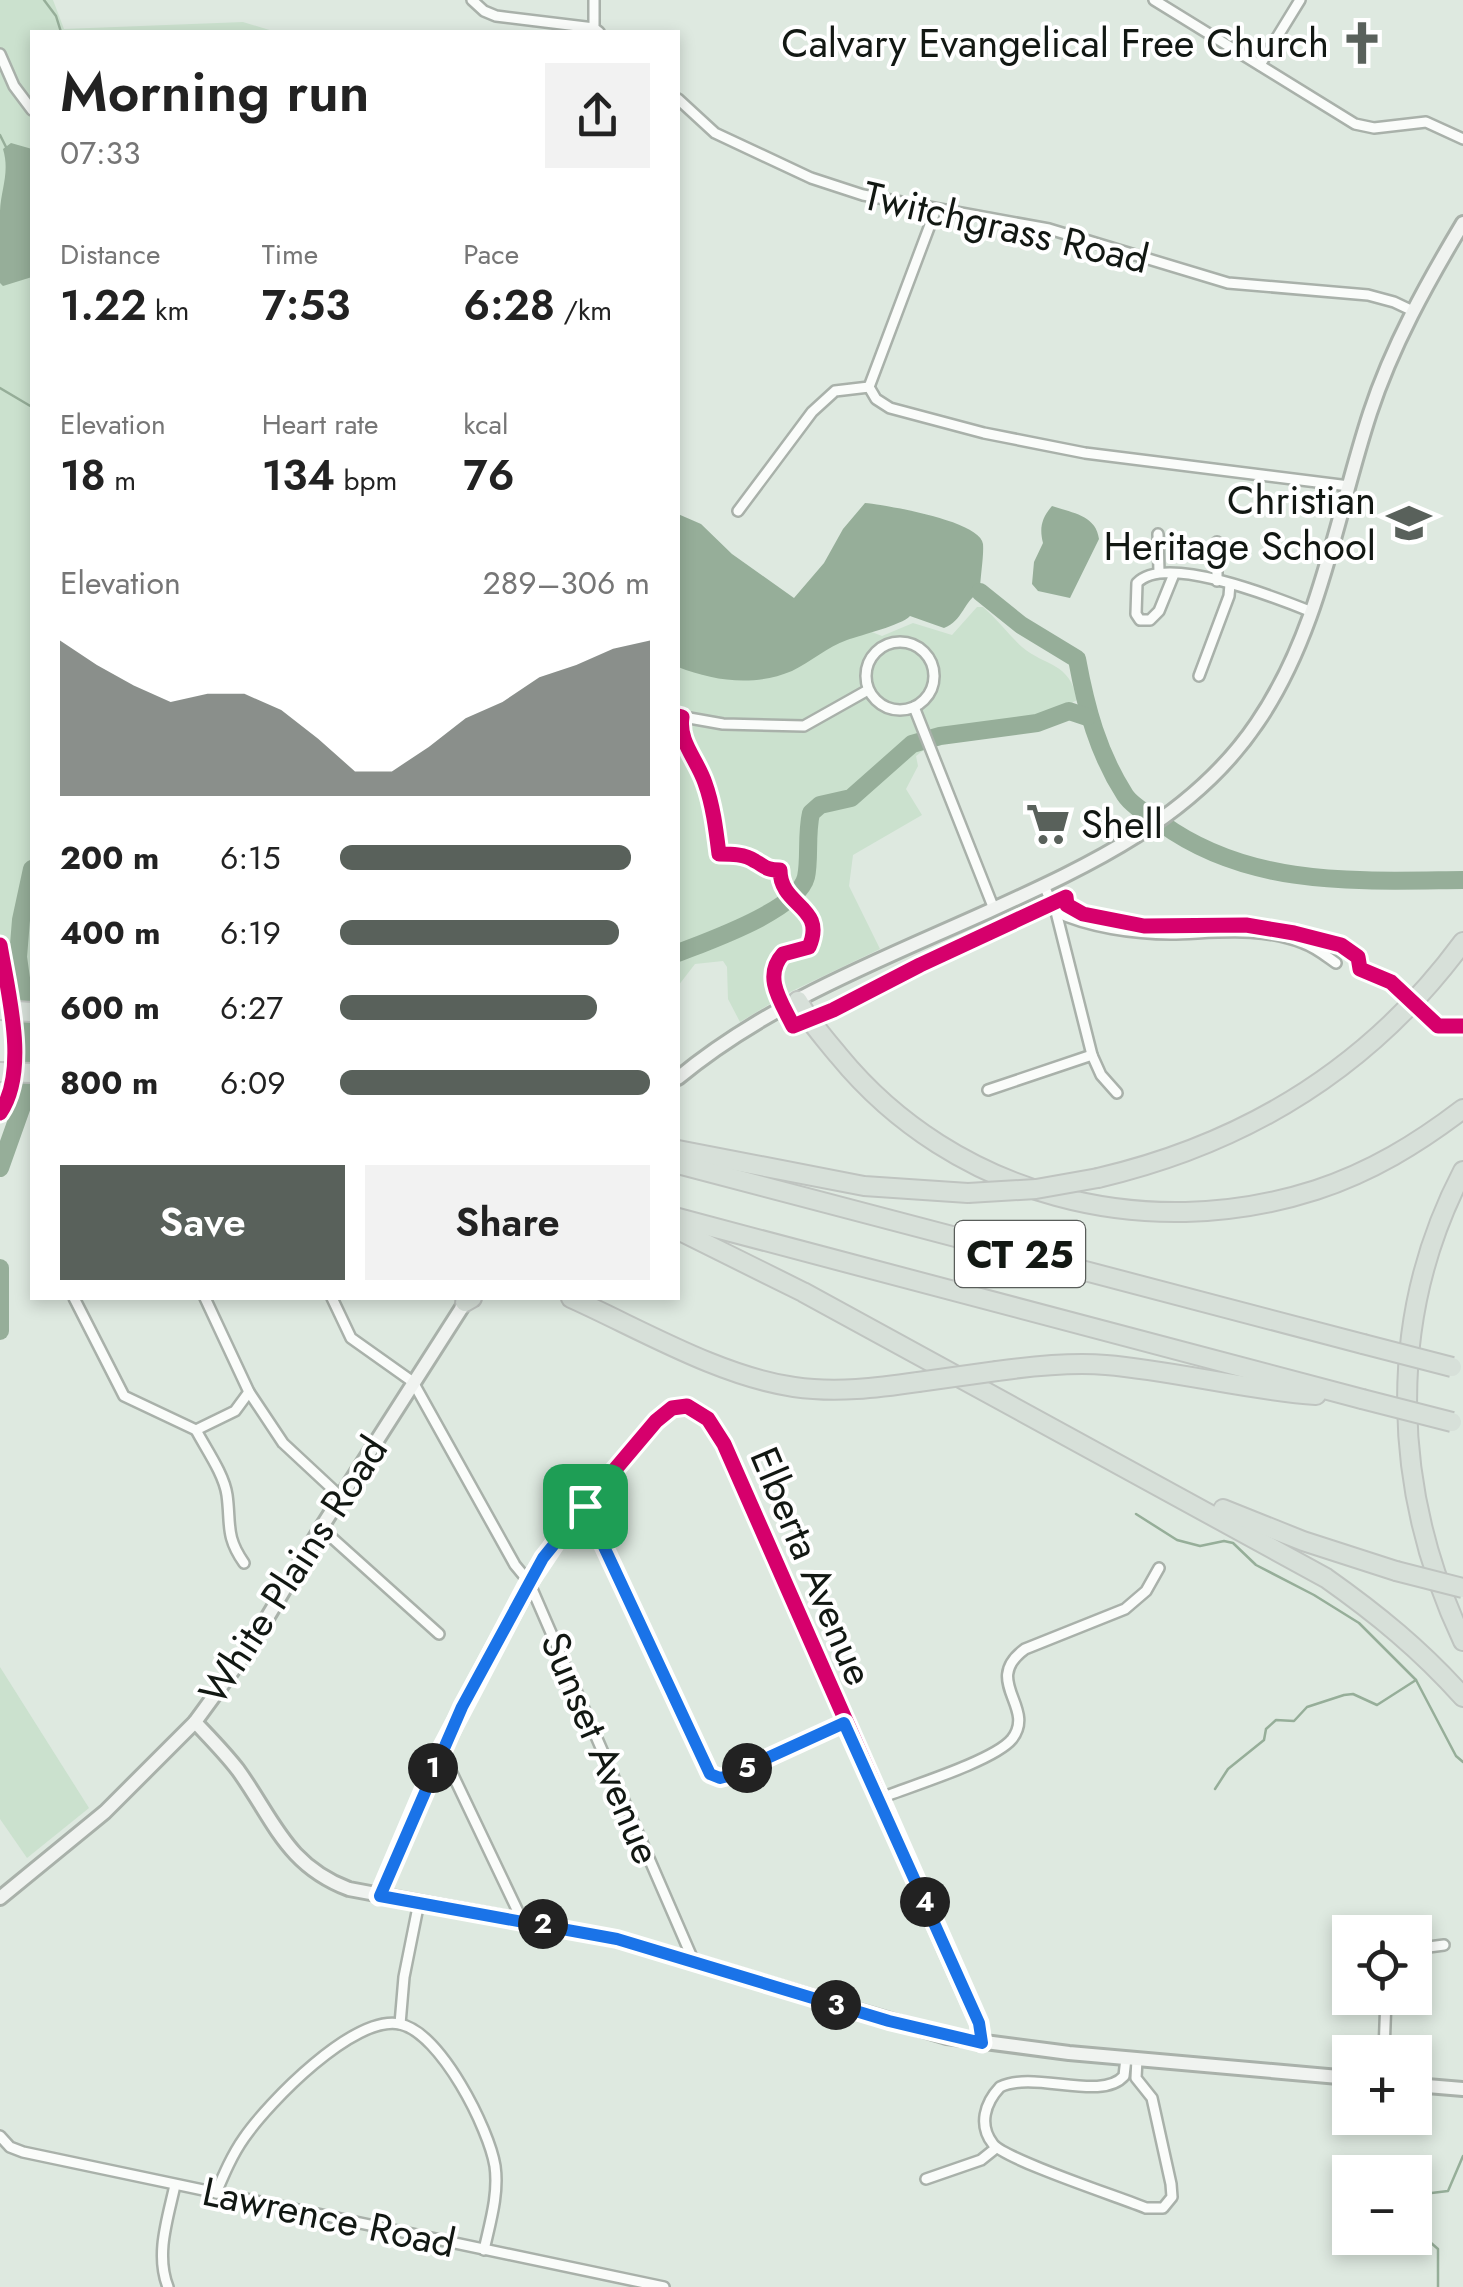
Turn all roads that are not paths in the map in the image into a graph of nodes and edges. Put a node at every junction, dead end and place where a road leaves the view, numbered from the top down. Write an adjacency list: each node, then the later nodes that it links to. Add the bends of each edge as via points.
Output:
1 (472, 0): 5 (street, via 496,16)
2 (594, 0): 6 (street)
3 (1154, 0): 8 (street)
4 (1300, 0): 8 (street)
5 (588, 30)
6 (595, 30)
7 (0, 54): 10 (street)
8 (1260, 64): 11 (street, via 1355,124 1426,122)
9 (680, 101): 12 (street, Twitchgrass Road, via 716,133 811,178)
10 (30, 107)
11 (1463, 140)
12 (936, 209): 14 (street, Twitchgrass Road, via 1049,229 1228,282 1368,296); 15 (street)
13 (1463, 223): 14 (main road)
14 (1414, 312): 16 (main road, via 1383,377)
15 (869, 387): 16 (street, via 890,408 984,433); 17 (street, via 836,392 812,412)
16 (1349, 486): 24 (main road)
17 (738, 511)
18 (1158, 534): 20 (street)
19 (1217, 542): 22 (street)
20 (1159, 572): 21 (street); 21 (street, via 1137,583 1140,620 1159,611)
21 (1174, 574): 22 (street)
22 (1216, 581): 23 (street)
23 (1230, 584): 24 (street); 25 (street)
24 (1312, 612): 29 (main road, via 1257,723 1216,772 1136,838)
25 (1198, 676)
26 (868, 690): 27 (street, via 889,708); 27 (street, via 873,655 893,642 916,646 934,675); 28 (street, via 804,726)
27 (914, 707): 30 (street)
28 (680, 716)
29 (1045, 888): 30 (main road); 31 (street)
30 (994, 909): 34 (main road)
31 (1056, 912): 33 (street, via 1139,931 1284,937); 37 (street)
32 (1463, 942): 44 (highway, bridge, via 1412,1006 1312,1090 1207,1142 1098,1178 968,1194 864,1186)
33 (1336, 963)
34 (798, 1001): 40 (main road); 43 (highway, via 858,1079 930,1140 1024,1188 1106,1207 1204,1212 1299,1195 1391,1158)
35 (0, 1010): 36 (highway)
36 (30, 1012)
37 (1092, 1055): 41 (street); 42 (street)
38 (0, 1072): 39 (highway)
39 (30, 1073)
40 (680, 1077)
41 (988, 1090)
42 (1117, 1093)
43 (1463, 1109)
44 (680, 1150)
45 (680, 1165): 54 (highway, CT 25, bridge)
46 (1463, 1171): 69 (highway, via 1437,1228 1420,1290 1407,1381 1413,1496)
47 (680, 1219): 57 (highway, CT 25)
48 (680, 1231): 60 (highway)
49 (75, 1300): 59 (street, via 124,1396)
50 (206, 1300): 56 (street)
51 (333, 1300): 55 (street, via 351,1338)
52 (467, 1300): 55 (main road, White Plains Road)
53 (575, 1300): 57 (highway, bridge, via 773,1383 846,1390 1049,1365 1105,1365 1269,1392)
54 (1457, 1369)
55 (412, 1382): 61 (main road, White Plains Road); 66 (street, Sunset Avenue)
56 (249, 1392): 59 (street, via 234,1411); 61 (street, via 283,1443)
57 (1362, 1398): 58 (highway, CT 25, bridge)
58 (1457, 1424)
59 (196, 1430): 64 (street, via 227,1492 227,1526)
60 (1086, 1446): 67 (highway, bridge, via 1244,1518); 70 (highway, via 1326,1578 1414,1645)
61 (341, 1497): 63 (main road, White Plains Road)
62 (585, 1506): 66 (street); 72 (street, via 715,1776); 72 (street, Elberta Avenue, via 672,1408 702,1414 718,1433)
63 (321, 1528): 68 (street); 71 (main road, White Plains Road, via 250,1648)
64 (244, 1563)
65 (1159, 1568): 74 (street, via 1125,1609 1015,1656 1007,1680 1019,1724 1006,1745)
66 (529, 1582): 73 (street); 81 (street, Sunset Avenue)
67 (1463, 1588)
68 (439, 1634)
69 (1463, 1641)
70 (1463, 1697)
71 (196, 1722): 75 (main road, via 294,1855 330,1881); 76 (main road, White Plains Road, via 105,1812)
72 (844, 1723): 74 (street, Elberta Avenue)
73 (441, 1750): 75 (street); 78 (street)
74 (878, 1799): 83 (street, Elberta Avenue, via 979,2023)
75 (380, 1896): 77 (main road)
76 (0, 1898)
77 (419, 1902): 78 (main road); 82 (street)
78 (522, 1920): 81 (main road)
79 (1444, 1945): 80 (street)
80 (1432, 1947)
81 (694, 1962): 83 (main road)
82 (400, 2024): 92 (street, via 359,2033 315,2064 250,2129); 93 (street, via 450,2066 492,2151 495,2190)
83 (982, 2043): 84 (main road)
84 (1132, 2058): 85 (main road); 89 (street, via 1110,2086 1026,2081 1000,2087 984,2118); 89 (street, via 1136,2078 1152,2098 1171,2184 1164,2208 1146,2208)
85 (1332, 2076)
86 (1432, 2086): 87 (main road)
87 (1463, 2090)
88 (0, 2136): 91 (street, Lawrence Road, via 22,2152)
89 (996, 2148): 90 (street)
90 (926, 2180)
91 (175, 2185): 92 (street, Lawrence Road); 95 (street, via 163,2246)
92 (216, 2193): 93 (street, Lawrence Road)
93 (484, 2250): 94 (street, Lawrence Road)
94 (651, 2286): 96 (street, Lawrence Road)
95 (168, 2287)
96 (664, 2287)

